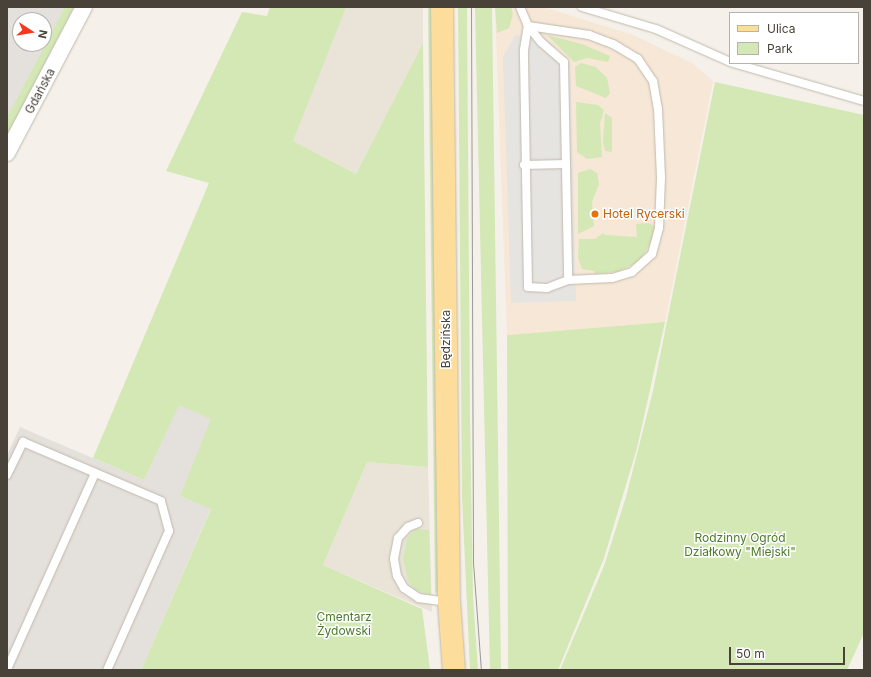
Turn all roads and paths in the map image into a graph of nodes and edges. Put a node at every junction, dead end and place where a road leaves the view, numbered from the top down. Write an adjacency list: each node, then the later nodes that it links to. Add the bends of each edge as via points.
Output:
1 (84, 7): 9 (street, Gdańska)
2 (442, 7): 16 (main road, Będzińska)
3 (520, 7): 5 (lane)
4 (582, 7): 6 (lane, via 656,29)
5 (528, 26): 10 (lane, via 541,42 564,62); 11 (lane, via 524,50); 12 (lane, via 589,35 614,44 638,58 653,81 658,109 661,177 659,228 652,254 632,272 612,278)
6 (729, 62)
7 (737, 64): 8 (lane)
8 (864, 101)
9 (7, 153)
10 (566, 164): 11 (lane); 12 (lane)
11 (524, 165): 12 (lane, via 528,287 547,288)
12 (568, 280)
13 (96, 473): 14 (lane, via 22,442); 17 (lane); 18 (lane, via 161,501 169,531)
14 (7, 475)
15 (418, 523): 16 (lane, via 408,527 398,538 394,558 397,576 404,588 419,598)
16 (449, 602): 19 (main road, Będzińska)
17 (7, 669)
18 (107, 670)
19 (454, 670)

